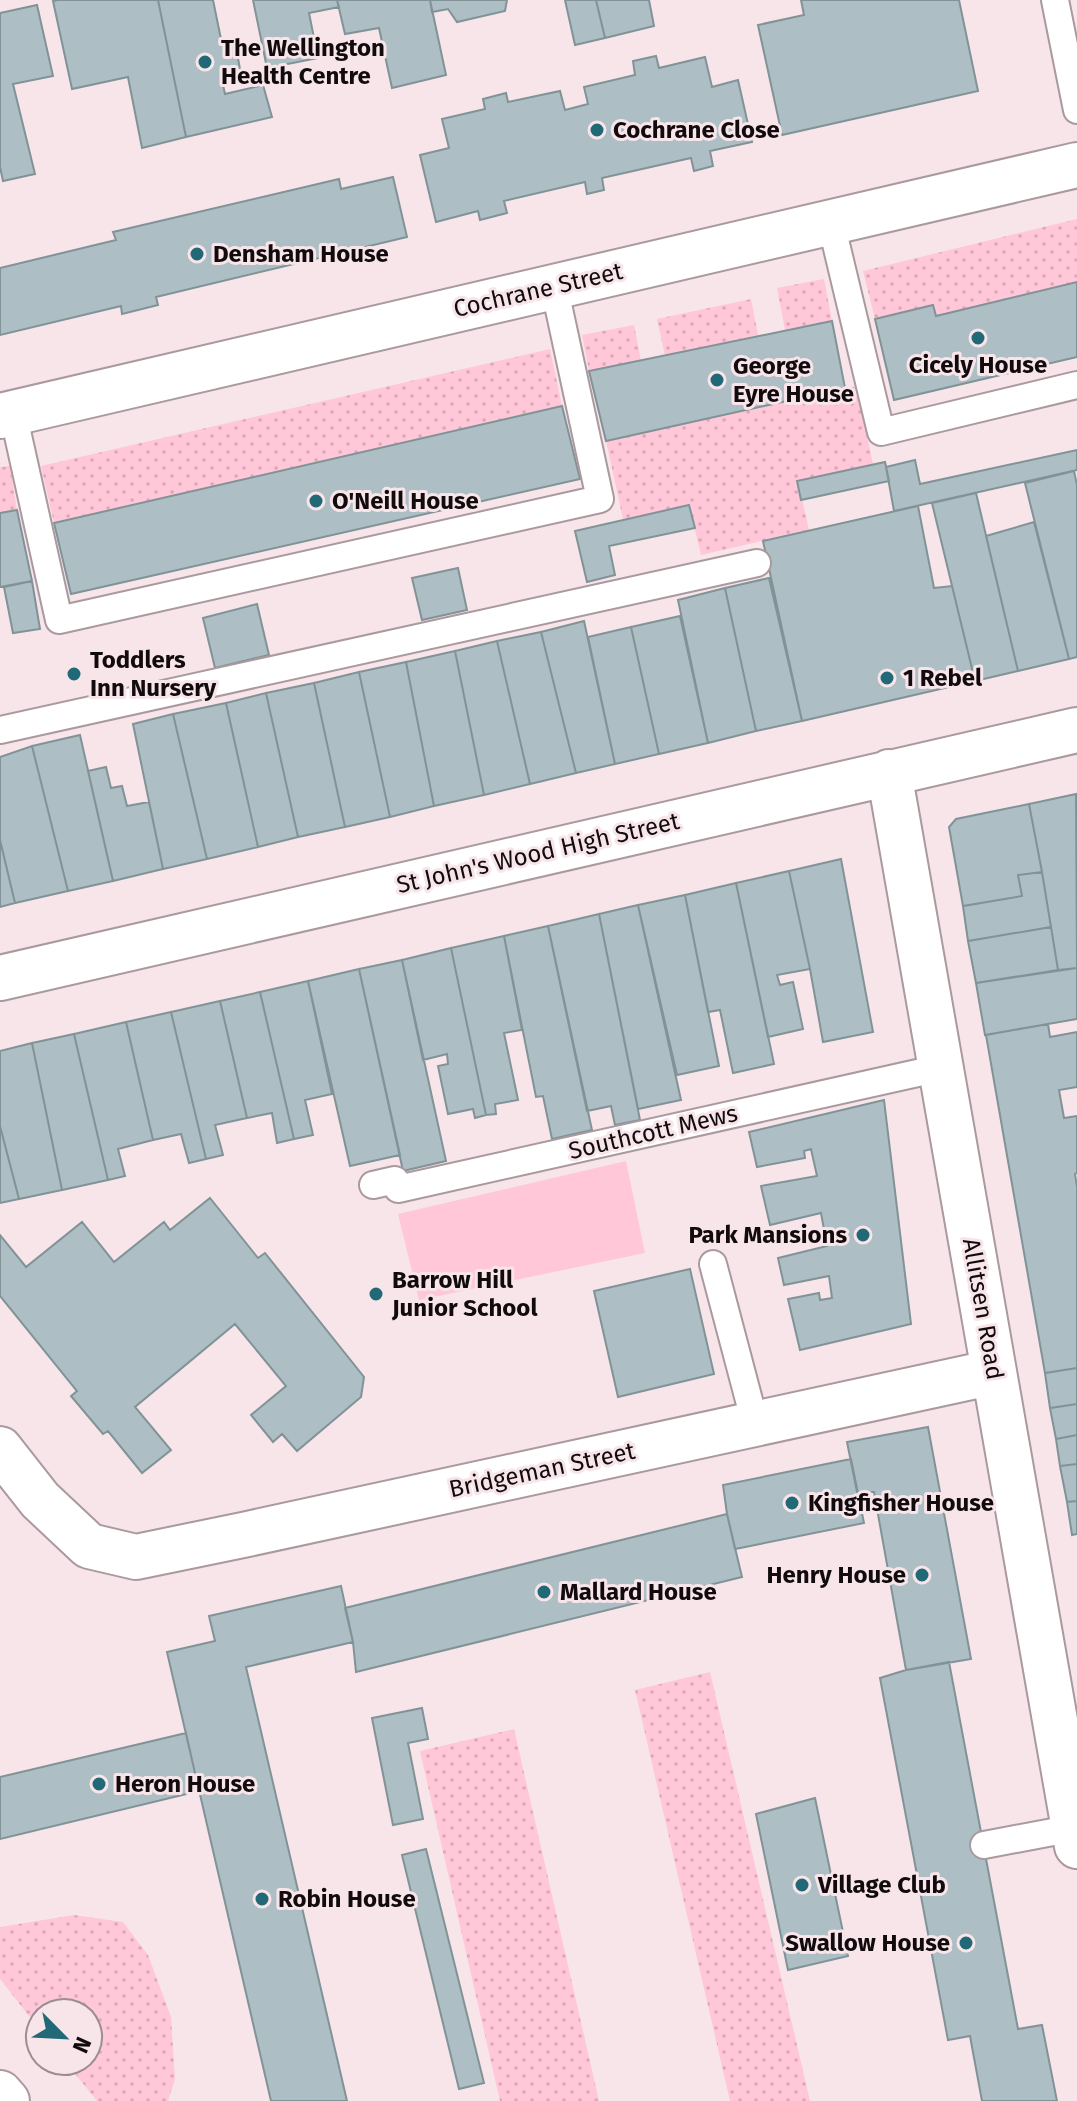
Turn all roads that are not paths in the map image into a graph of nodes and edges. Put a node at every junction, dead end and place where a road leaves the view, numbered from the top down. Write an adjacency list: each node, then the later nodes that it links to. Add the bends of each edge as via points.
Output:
1 (1055, 0): 2 (lane)
2 (1077, 110)
3 (1077, 165): 4 (street, Cochrane Street)
4 (831, 223): 5 (street, Cochrane Street); 6 (lane, via 881,432)
5 (554, 286): 7 (street, Cochrane Street); 7 (lane, via 600,499 59,620)
6 (1077, 385)
7 (6, 415)
8 (757, 563): 9 (lane)
9 (0, 730)
10 (1077, 730): 11 (street, St John's Wood High Street)
11 (889, 772): 12 (street, St John's Wood High Street); 13 (street, Allitsen Road)
12 (0, 978)
13 (940, 1068): 14 (lane, Southcott Mews, via 398,1189 395,1180); 16 (street, Allitsen Road)
14 (373, 1185)
15 (713, 1264): 17 (lane)
16 (994, 1372): 17 (street, Bridgeman Street); 19 (street, Allitsen Road)
17 (755, 1423): 18 (street, Bridgeman Street, via 136,1557 89,1546 40,1500)
18 (0, 1449)
19 (1076, 1837): 20 (lane)
20 (984, 1845)
21 (0, 2093): 22 (street)
22 (7, 2101)

